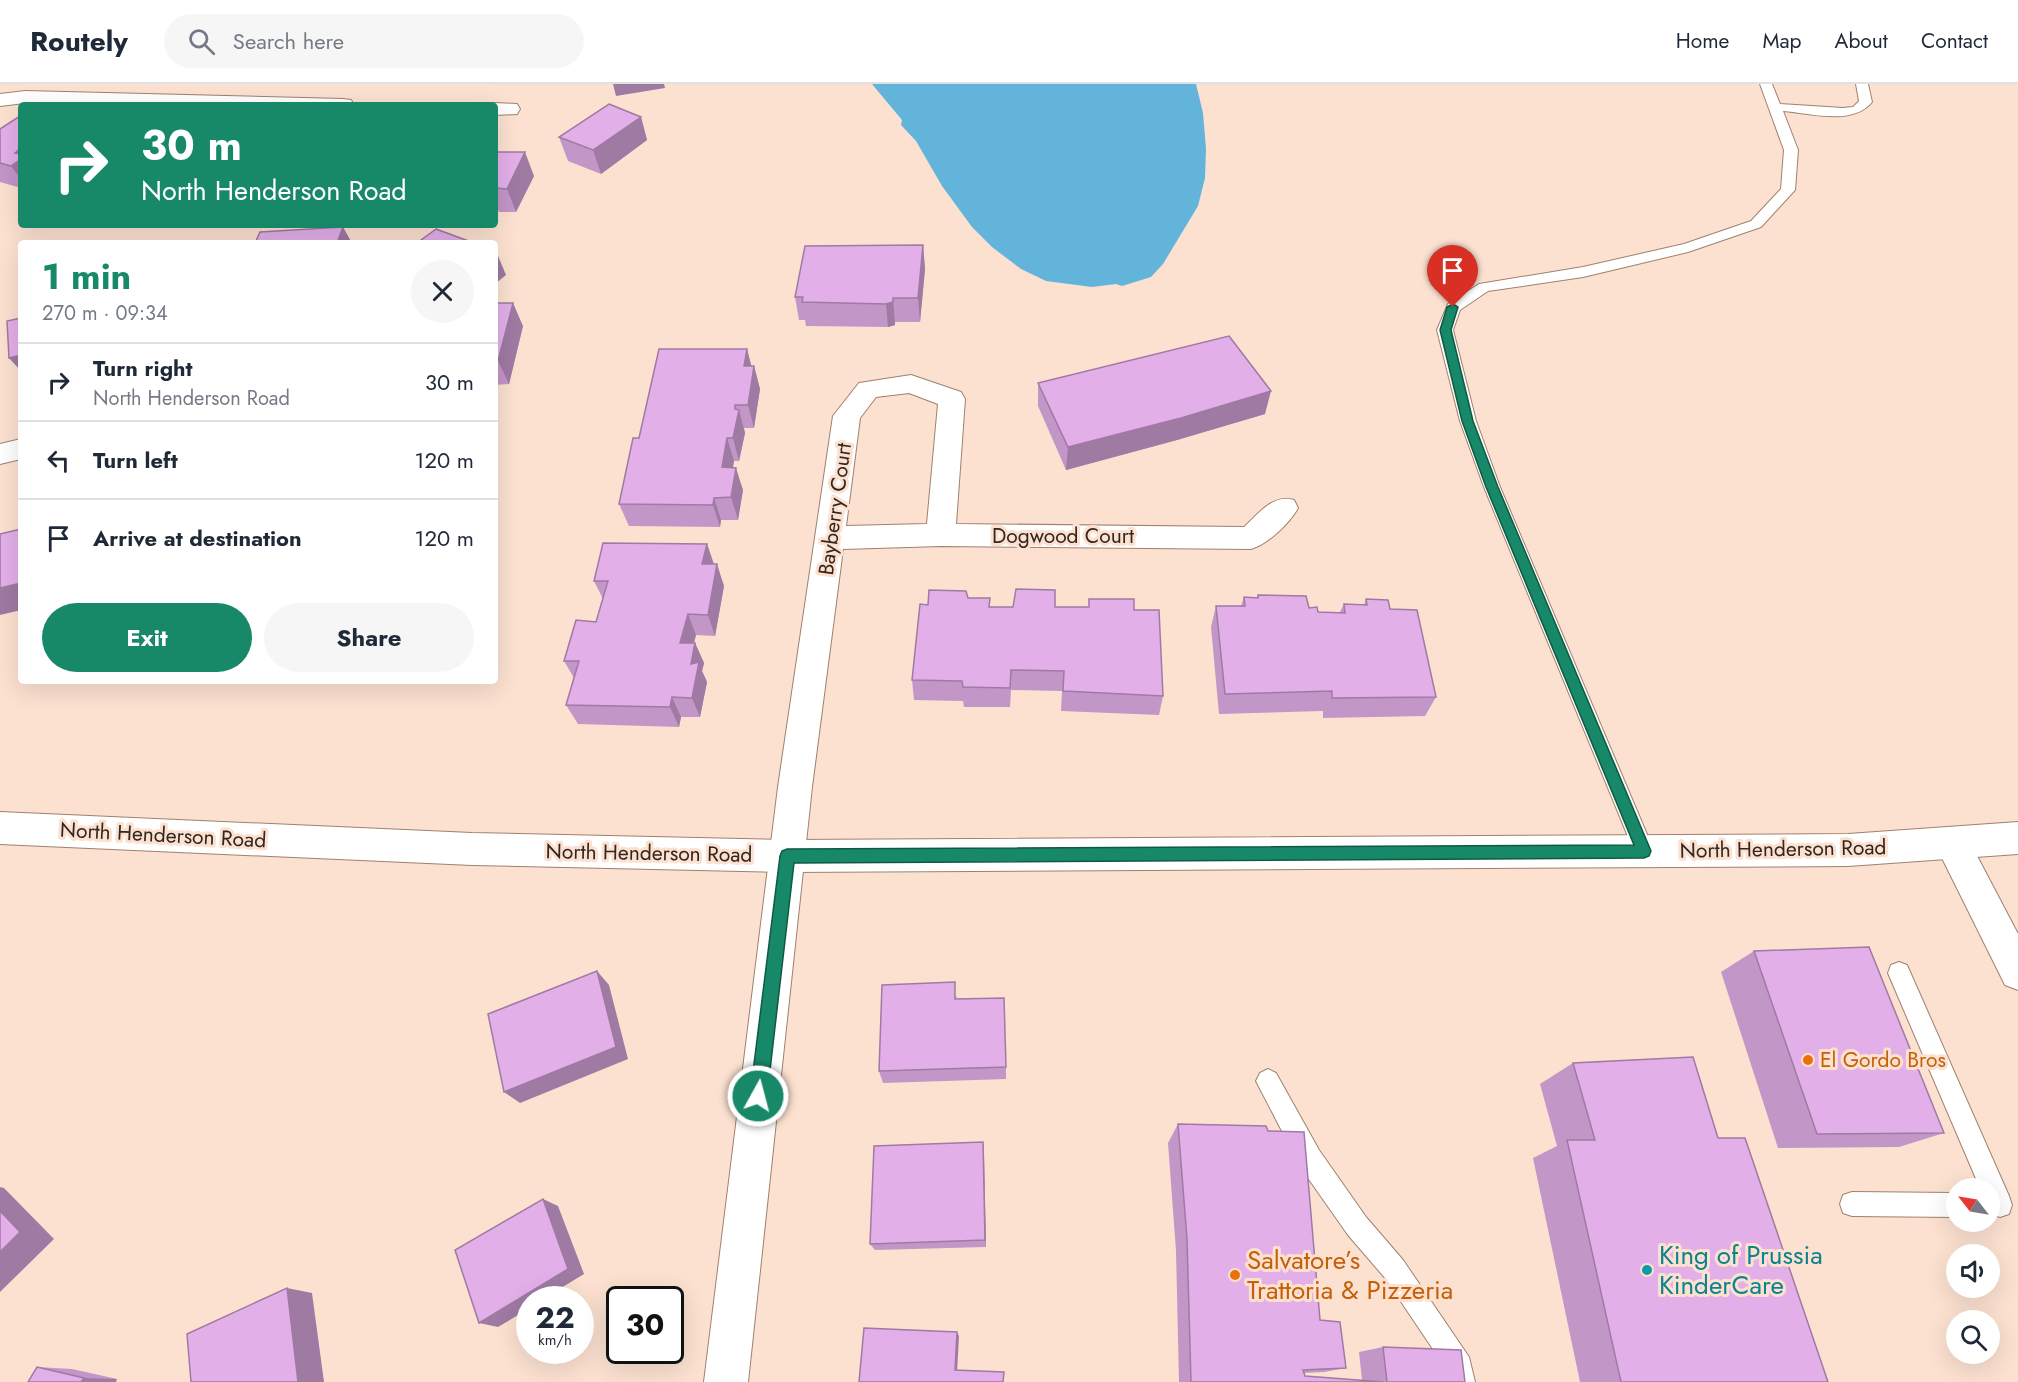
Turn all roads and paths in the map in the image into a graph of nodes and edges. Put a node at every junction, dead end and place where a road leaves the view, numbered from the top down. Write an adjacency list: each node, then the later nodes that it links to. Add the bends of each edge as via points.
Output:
1 (1766, 84): 5 (lane)
2 (1862, 84): 5 (lane, via 1866,102 1857,110)
3 (0, 99): 4 (street)
4 (224, 102)
5 (1775, 107): 14 (lane, via 1791,150 1788,190 1756,224 1688,248 1594,270 1484,287 1453,307 1445,330 1468,421 1488,476)
6 (18, 450): 7 (street)
7 (0, 454)
8 (1284, 508): 9 (street, Dogwood Court, via 1251,538)
9 (941, 535): 10 (street, Dogwood Court); 10 (street, Bayberry Court, via 952,399 910,384 868,389 847,416)
10 (831, 538): 15 (street, Bayberry Court)
11 (0, 828): 15 (street, North Henderson Road, via 472,849)
12 (2018, 838): 13 (street, North Henderson Road)
13 (1953, 844): 14 (street, North Henderson Road, via 1848,850); 16 (street)
14 (1644, 851): 15 (street, North Henderson Road)
15 (787, 856): 22 (street, Bayberry Court)
16 (2018, 972)
17 (1899, 973): 21 (lane)
18 (1268, 1081): 23 (lane, via 1310,1159 1357,1226 1394,1269 1460,1365)
19 (1851, 1203): 20 (lane)
20 (1946, 1205)
21 (2002, 1205)
22 (726, 1382)
23 (1462, 1382)

